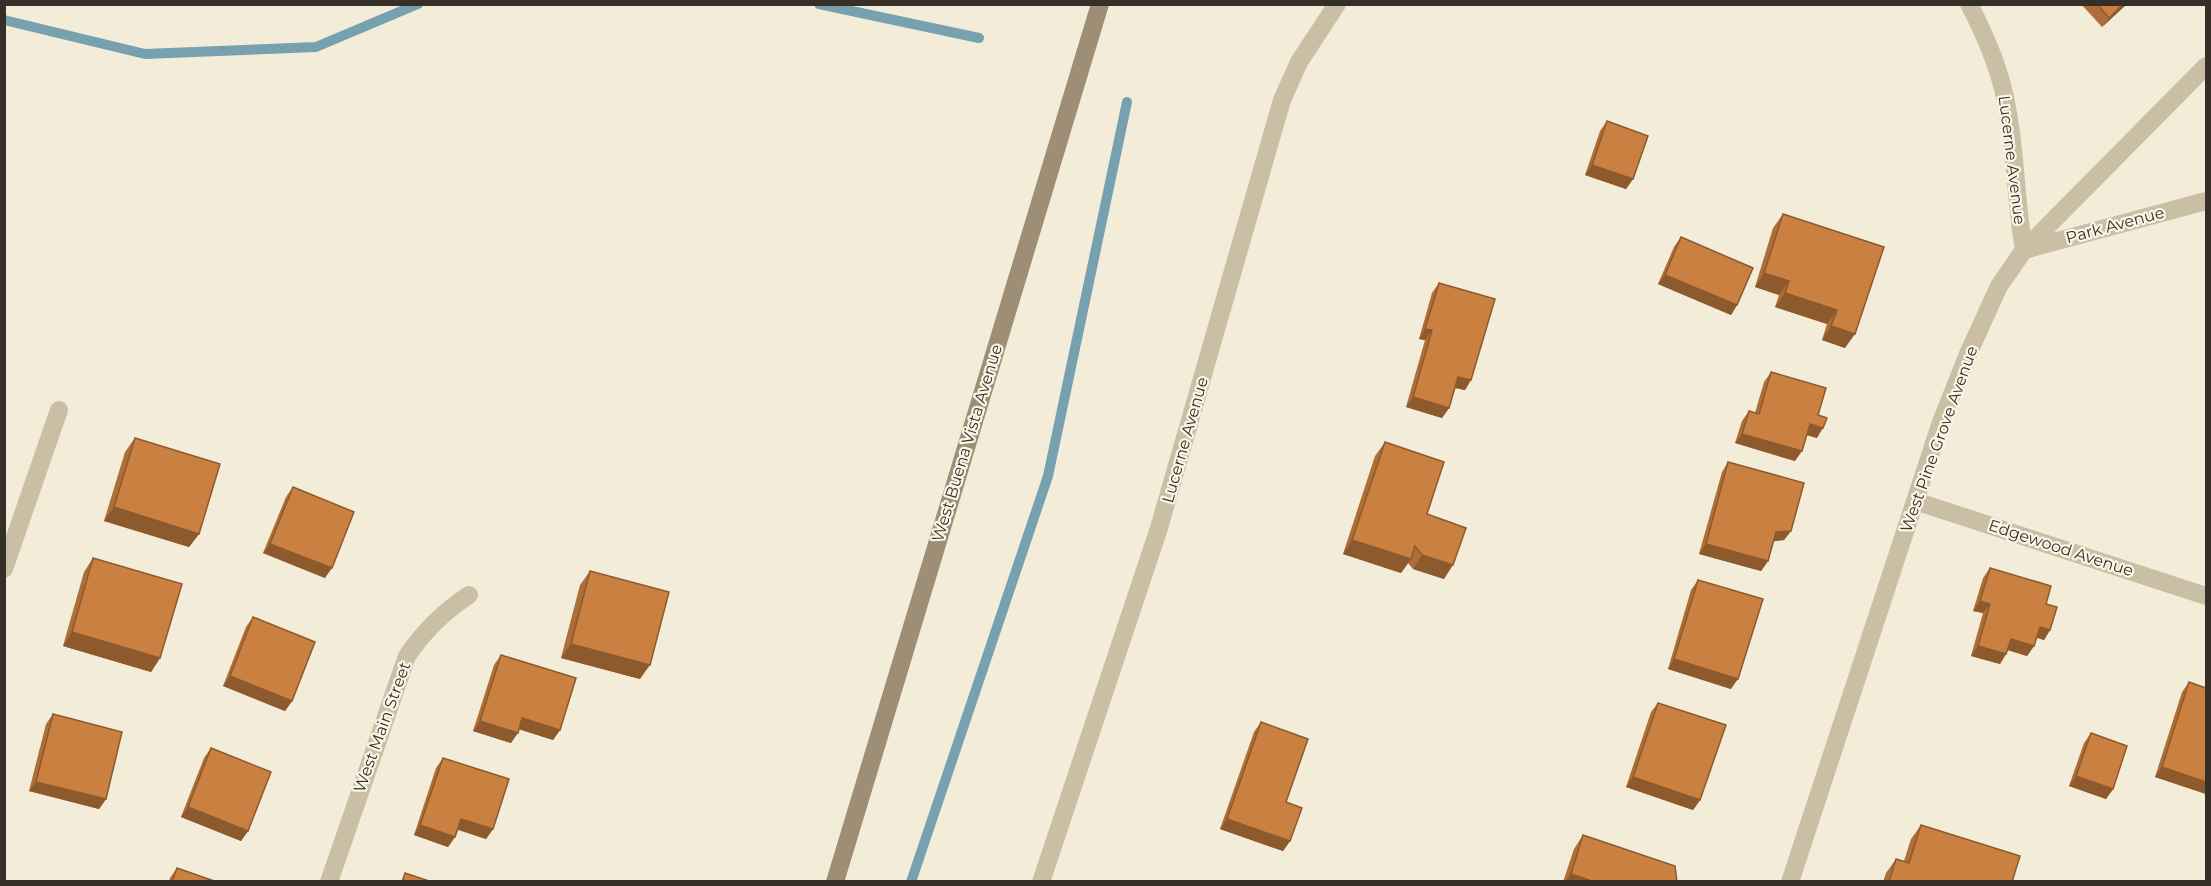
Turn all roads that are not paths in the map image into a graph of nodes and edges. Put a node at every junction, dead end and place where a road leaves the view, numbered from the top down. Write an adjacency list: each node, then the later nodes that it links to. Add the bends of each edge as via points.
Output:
1 (1100, 4): 13 (street, West Buena Vista Avenue)
2 (1337, 4): 14 (street, Lucerne Avenue, via 1299,62 1282,100 1160,528)
3 (1969, 4): 6 (street, Lucerne Avenue, via 1986,38 2008,113 2016,207)
4 (2206, 66): 6 (street, West Pine Grove Avenue)
5 (2206, 201): 6 (street, Park Avenue)
6 (2025, 250): 8 (street, West Pine Grove Avenue, via 1999,286 1968,354)
7 (58, 410): 9 (street)
8 (1915, 501): 11 (street, Edgewood Avenue); 15 (street, West Pine Grove Avenue)
9 (4, 569)
10 (469, 595): 12 (street, West Main Street, via 422,633 407,656)
11 (2206, 596)
12 (329, 882)
13 (835, 882)
14 (1041, 882)
15 (1790, 882)

